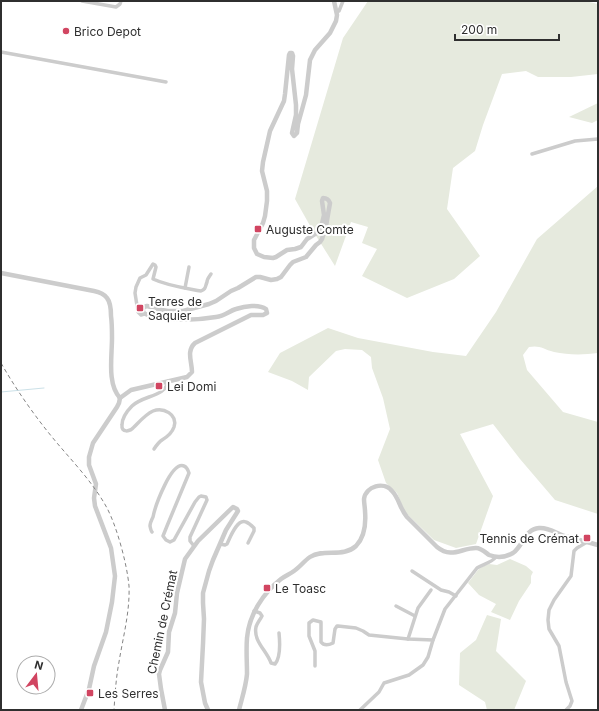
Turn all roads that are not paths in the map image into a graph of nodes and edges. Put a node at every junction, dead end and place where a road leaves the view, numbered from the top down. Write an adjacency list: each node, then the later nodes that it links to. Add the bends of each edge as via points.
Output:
1 (82, 1): 2 (street, via 116,7)
2 (121, 1)
3 (334, 1): 5 (street)
4 (343, 1): 5 (street)
5 (337, 12): 14 (street, via 332,30 311,57 305,99 297,133 294,136 292,131 296,104 293,54 289,55 284,100 270,131 263,162 262,171 267,191 265,216 253,245 257,254 269,258 301,247 321,228 324,215 322,201 325,198 330,203 324,236 306,257 293,262 277,279 256,277 208,304 174,311 146,306 143,309)
6 (1, 52): 7 (street)
7 (166, 82)
8 (598, 139): 9 (street, via 576,141)
9 (532, 154)
10 (189, 267): 13 (street)
11 (1, 273): 16 (street, via 94,291 108,298 111,307 113,388)
12 (211, 274): 13 (street, via 203,290)
13 (185, 288): 14 (street, via 153,279 156,266 153,264 146,275 140,278 136,287 138,312)
14 (144, 314): 15 (street, via 153,317 200,320 218,317 237,308 261,306 266,309 265,315 251,315 192,345 191,374)
15 (168, 381): 16 (street, via 131,390); 17 (street, via 168,386 163,391 132,405 123,417 122,428 130,431 151,412 164,410 170,413 175,420 173,429)
16 (120, 396): 35 (street, via 117,407 93,443 89,454 89,464 96,484 95,506 111,548 115,576 106,632)
17 (154, 449)
18 (152, 532): 23 (street, via 150,526 166,482 176,467 185,466 189,473 163,536 170,542 174,540 198,497 206,497 207,500 190,537)
19 (587, 542): 22 (street); 24 (street, via 550,529 536,528 513,553); 40 (street, via 574,551 571,576 548,613 549,629 559,646 572,701)
20 (248, 543): 21 (street, via 254,528 243,521 232,532 227,544)
21 (220, 544): 23 (street, Chemin de Crémat, via 238,511 236,508 233,507); 37 (street, Chemin de Crémat, via 209,571 203,598 201,682)
22 (598, 545)
23 (194, 546): 36 (street, Chemin de Crémat, via 185,559 169,632 168,650 160,670)
24 (496, 557): 27 (street, via 477,568); 29 (street, via 475,548 454,553 440,550 402,512 396,495 385,486 377,486 369,491 364,499 365,527 356,547 342,553 311,556 271,588)
25 (412, 571): 27 (street, via 441,590)
26 (431, 590): 30 (street)
27 (456, 596): 33 (street, via 445,609)
28 (396, 606): 30 (street)
29 (254, 611): 31 (street, via 262,616 256,629 257,638 274,664 277,663 279,656); 38 (street, via 247,634 247,675)
30 (415, 616): 32 (street)
31 (279, 633)
32 (408, 639): 33 (street); 34 (street, via 369,635 356,628 336,626 333,643 324,645 321,642 321,622 311,621 309,636 315,651)
33 (433, 640): 39 (street, via 423,665 409,675 384,683 379,692)
34 (315, 666)
35 (81, 710)
36 (165, 710)
37 (208, 710)
38 (239, 710)
39 (360, 710)
40 (566, 710)

